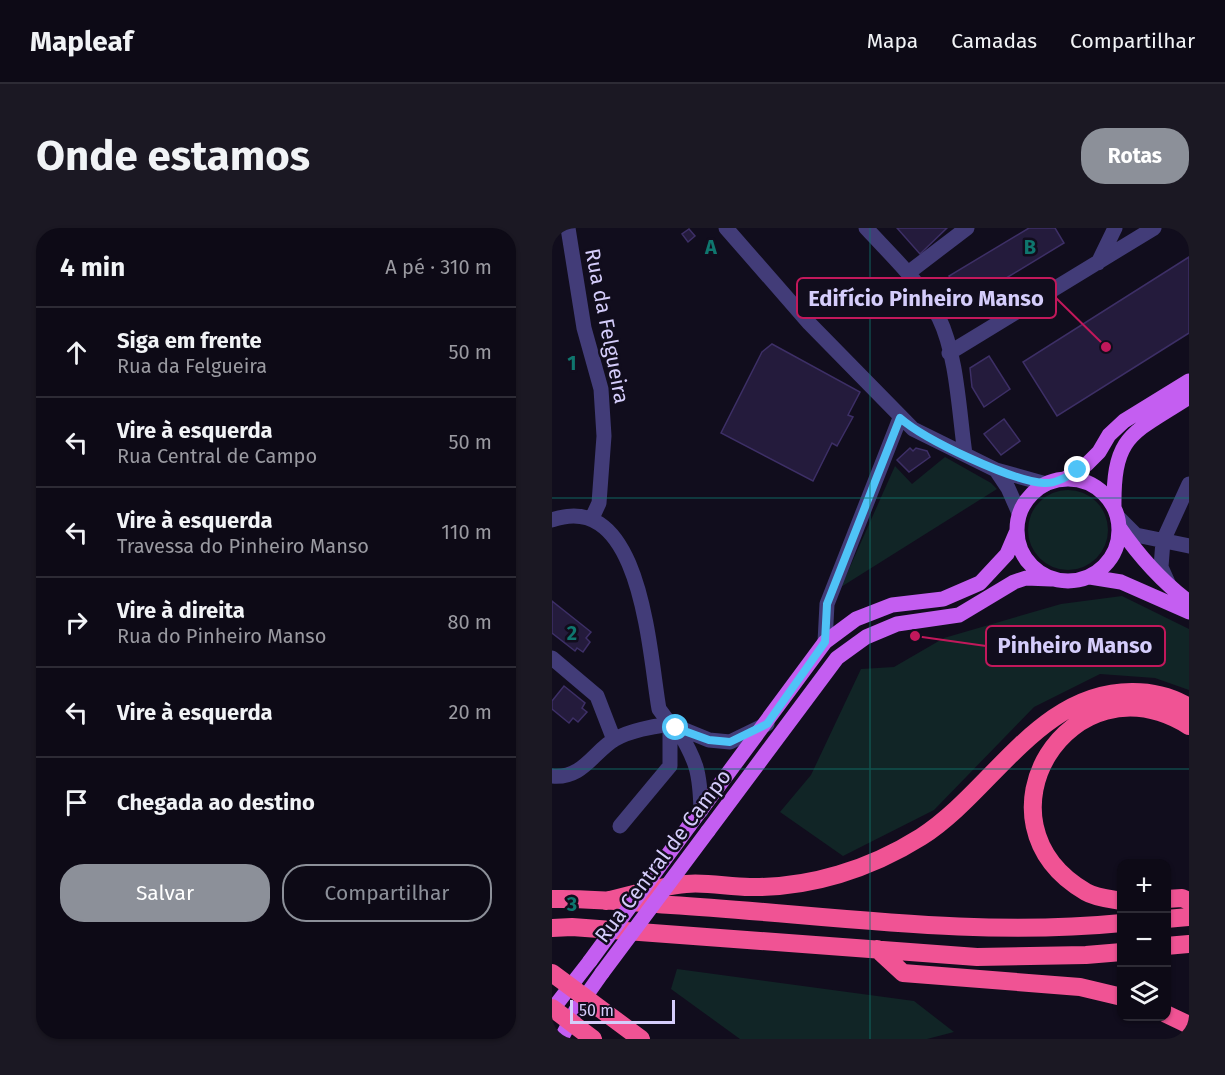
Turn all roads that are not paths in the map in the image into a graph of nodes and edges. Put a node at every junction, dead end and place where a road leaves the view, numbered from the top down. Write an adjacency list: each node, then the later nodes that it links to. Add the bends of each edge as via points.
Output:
1 (568, 228): 19 (street, Rua da Felgueira, via 584,328 601,389 604,436 599,503)
2 (726, 228): 12 (street)
3 (867, 228): 8 (street)
4 (967, 228): 8 (street)
5 (1114, 228): 7 (street)
6 (1154, 228): 7 (street)
7 (1098, 263): 9 (street)
8 (908, 273): 9 (street, via 939,318)
9 (950, 353): 13 (street)
10 (1189, 381): 15 (main road, via 1124,421 1087,464)
11 (1189, 397): 20 (main road, via 1133,433 1123,447 1114,476)
12 (900, 418): 13 (street, via 913,429); 30 (street, via 827,604)
13 (965, 454): 14 (street)
14 (996, 470): 16 (street); 18 (street)
15 (1065, 479): 16 (main road); 20 (main road, via 1080,480 1106,495)
16 (1046, 484): 18 (main road, via 1026,501)
17 (1189, 484): 23 (street)
18 (1020, 513): 22 (main road)
19 (592, 518): 21 (street, via 567,514); 34 (street, via 607,528 625,554 638,585 659,709)
20 (1117, 518): 23 (street, via 1136,535); 25 (main road, via 1118,542 1112,556); 27 (main road, via 1136,552)
21 (552, 520)
22 (1016, 533): 26 (main road, via 1027,561); 30 (main road, Rua Central de Campo, via 1007,554 980,584 943,599 892,605 856,618)
23 (1163, 542): 24 (street); 27 (street, via 1161,567)
24 (1189, 546)
25 (1090, 577): 26 (main road, via 1072,581); 29 (main road, via 1121,582)
26 (1051, 579): 58 (main road, Rua Central de Campo, bridge, via 1026,578 1014,582 959,615 897,624 866,637 837,658 602,973)
27 (1170, 588): 28 (main road)
28 (1189, 602)
29 (1189, 612)
30 (825, 642): 33 (main road, Rua Central de Campo)
31 (552, 658): 36 (street, via 597,696)
32 (1189, 707): 43 (highway, via 1168,697 1120,692 1097,696 1069,708 1023,744 951,814 897,851 865,866 792,884 687,884)
33 (767, 724): 34 (street, via 730,742 709,740); 38 (main road, Rua Central de Campo)
34 (673, 726): 36 (street, via 645,728); 38 (street, via 700,774); 39 (street, via 670,766)
35 (1189, 726): 42 (highway, via 1153,710 1132,706 1100,713 1066,730 1039,772 1032,797 1034,825 1044,850 1060,872 1088,893)
36 (614, 740): 37 (street, via 579,770)
37 (552, 776)
38 (701, 812): 55 (main road, Rua Central de Campo, bridge)
39 (620, 826)
40 (552, 899): 43 (highway)
41 (1171, 899): 44 (highway)
42 (1117, 900)
43 (606, 901): 47 (highway, via 966,928 1069,928)
44 (1189, 901)
45 (1189, 917): 46 (highway)
46 (1171, 919)
47 (1117, 923)
48 (552, 928): 51 (highway)
49 (1189, 944): 50 (highway)
50 (1171, 946)
51 (877, 949): 52 (highway, via 977,957 1086,956); 54 (highway, via 903,973 1080,987)
52 (1117, 952)
53 (552, 972): 60 (highway, bridge)
54 (1117, 996)
55 (552, 1009): 59 (highway, bridge)
56 (1171, 1016): 57 (highway)
57 (1189, 1025)
58 (561, 1039)
59 (593, 1039)
60 (640, 1039)

